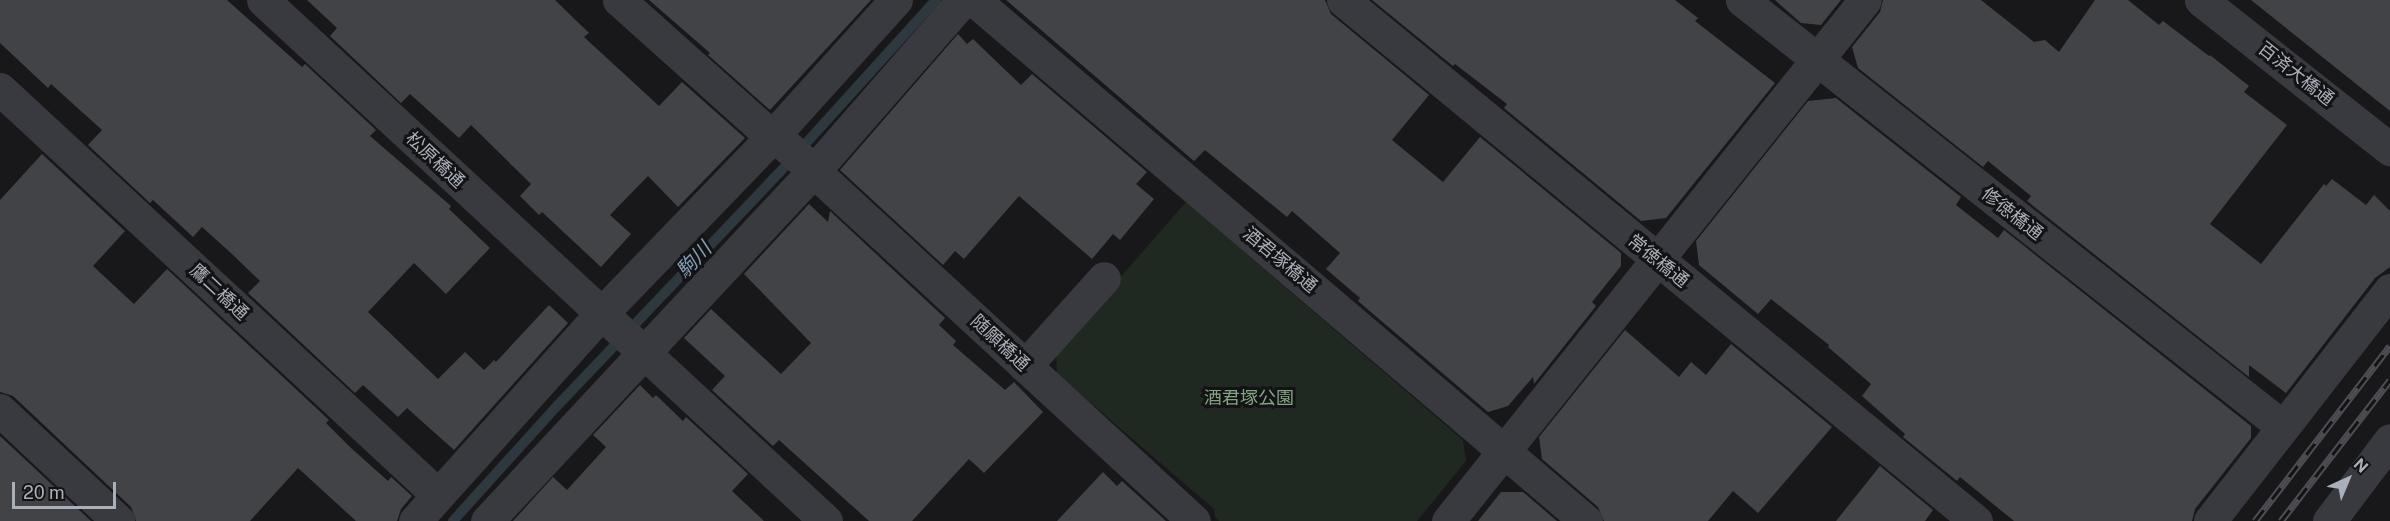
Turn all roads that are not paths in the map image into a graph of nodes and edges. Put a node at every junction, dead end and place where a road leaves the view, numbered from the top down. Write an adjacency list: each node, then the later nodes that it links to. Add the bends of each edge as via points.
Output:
1 (263, 0): 18 (street, 松原橋通)
2 (619, 0): 12 (street)
3 (896, 0): 12 (street)
4 (963, 0): 14 (street)
5 (974, 0): 24 (street, 酒君塚橋通)
6 (1343, 0): 15 (street, 常徳橋通)
7 (1742, 0): 10 (street, 修徳橋通)
8 (1865, 0): 10 (street)
9 (2201, 0): 13 (street, 百済大橋通)
10 (1817, 60): 15 (street); 22 (street, 修徳橋通)
11 (0, 89): 25 (street, 鷹二橋通)
12 (777, 139): 14 (street, 随願橋通); 18 (street)
13 (2390, 149)
14 (810, 169): 19 (street); 20 (street, 随願橋通)
15 (1658, 261): 24 (street); 34 (street, 常徳橋通)
16 (1104, 278): 20 (street)
17 (2390, 290): 22 (street)
18 (604, 317): 19 (street, 松原橋通); 25 (street)
19 (643, 353): 29 (street); 30 (street)
20 (1025, 366): 31 (street, 随願橋通)
21 (0, 410): 27 (street)
22 (2283, 427): 35 (street)
23 (2390, 440): 26 (street)
24 (1505, 452): 32 (street); 33 (street, 酒君塚橋通)
25 (438, 495): 28 (street)
26 (2344, 515)
27 (118, 521)
28 (415, 521)
29 (487, 521)
30 (826, 521)
31 (1194, 521)
32 (1448, 521)
33 (1586, 521)
34 (1976, 521)
35 (2210, 521)

